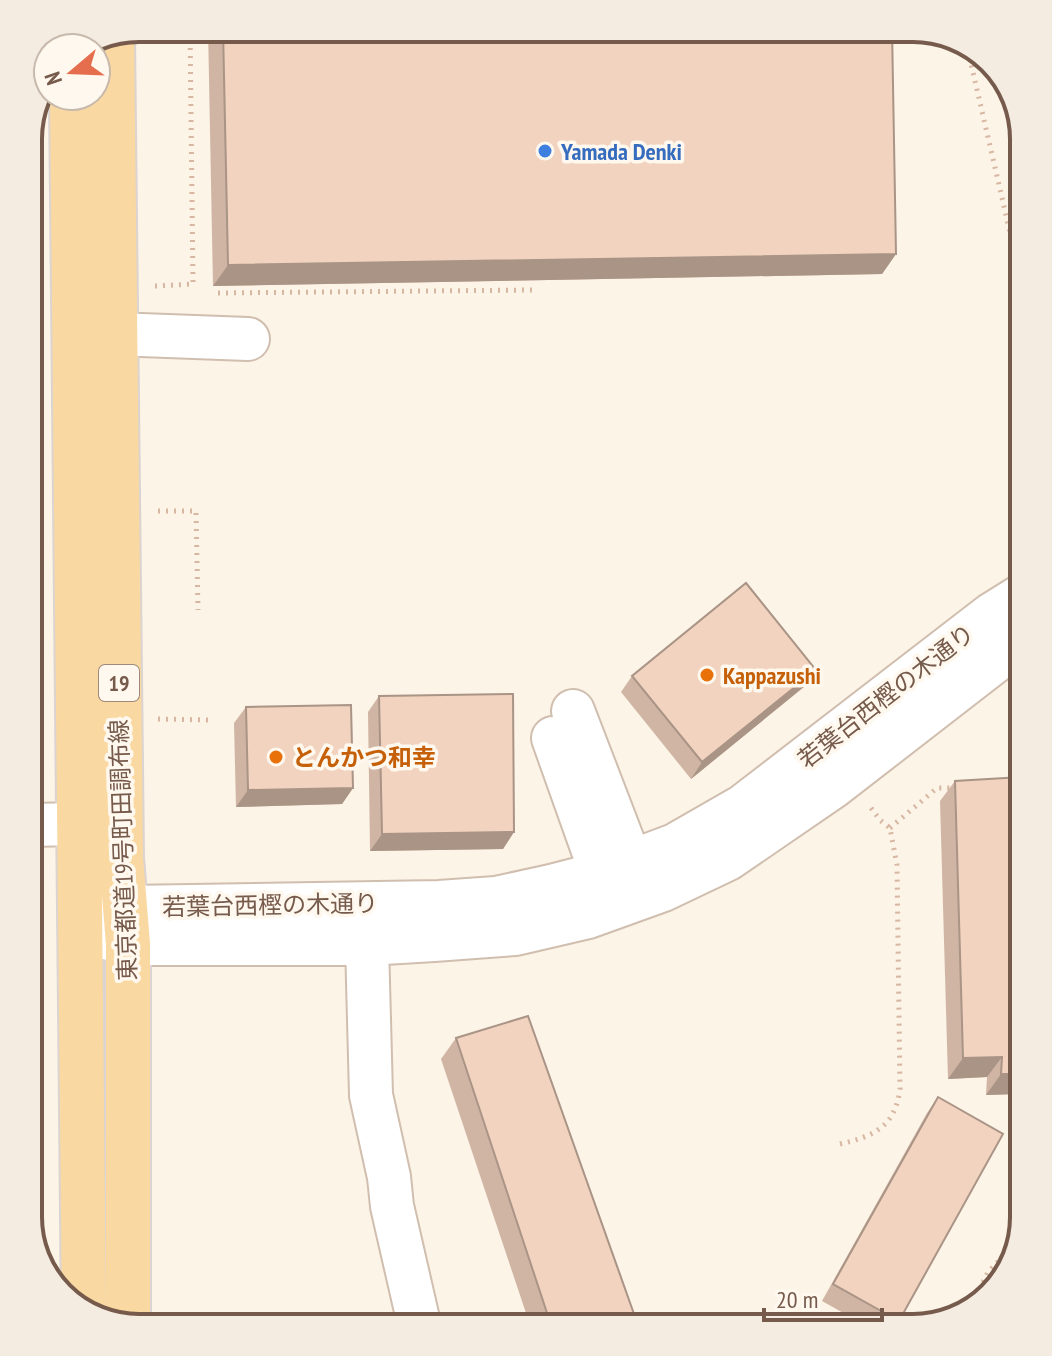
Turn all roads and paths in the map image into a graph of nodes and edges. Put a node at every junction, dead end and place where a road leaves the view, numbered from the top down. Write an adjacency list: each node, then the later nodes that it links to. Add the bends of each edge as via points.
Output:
1 (190, 42): 6 (path, via 193,284)
2 (112, 46): 9 (main road, 東京都道19号町田調布線 / 19)
3 (970, 61): 5 (path)
4 (72, 112): 20 (main road, 東京都道19号町田調布線 / 19)
5 (1010, 232)
6 (150, 286)
7 (533, 290): 8 (path)
8 (216, 293)
9 (114, 334): 10 (street); 24 (main road, 東京都道19号町田調布線 / 19, via 121,858)
10 (248, 339)
11 (153, 511): 13 (path, via 196,511)
12 (1010, 603): 23 (street, 若葉台西樫の木通り, via 743,806 675,845)
13 (198, 610)
14 (1010, 650): 26 (street, 若葉台西樫の木通り, via 833,787 728,859 663,890 588,917 515,934)
15 (560, 716): 23 (street)
16 (153, 719): 17 (path)
17 (212, 720)
18 (966, 788): 22 (path, via 937,788)
19 (867, 803): 22 (path)
20 (80, 824): 21 (street); 25 (main road, 東京都道19号町田調布線 / 19)
21 (42, 825)
22 (890, 828): 27 (path, via 897,865 898,1104 879,1131)
23 (616, 868): 24 (street, 若葉台西樫の木通り, via 496,898)
24 (127, 925): 25 (street, 若葉台西樫の木通り); 26 (street, 若葉台西樫の木通り); 31 (main road, 東京都道19号町田調布線 / 19)
25 (81, 932): 30 (main road, 東京都道19号町田調布線 / 19)
26 (367, 944): 32 (street, via 371,1095)
27 (840, 1144)
28 (1000, 1259): 29 (path)
29 (981, 1286)
30 (84, 1297)
31 (128, 1313)
32 (417, 1314)

